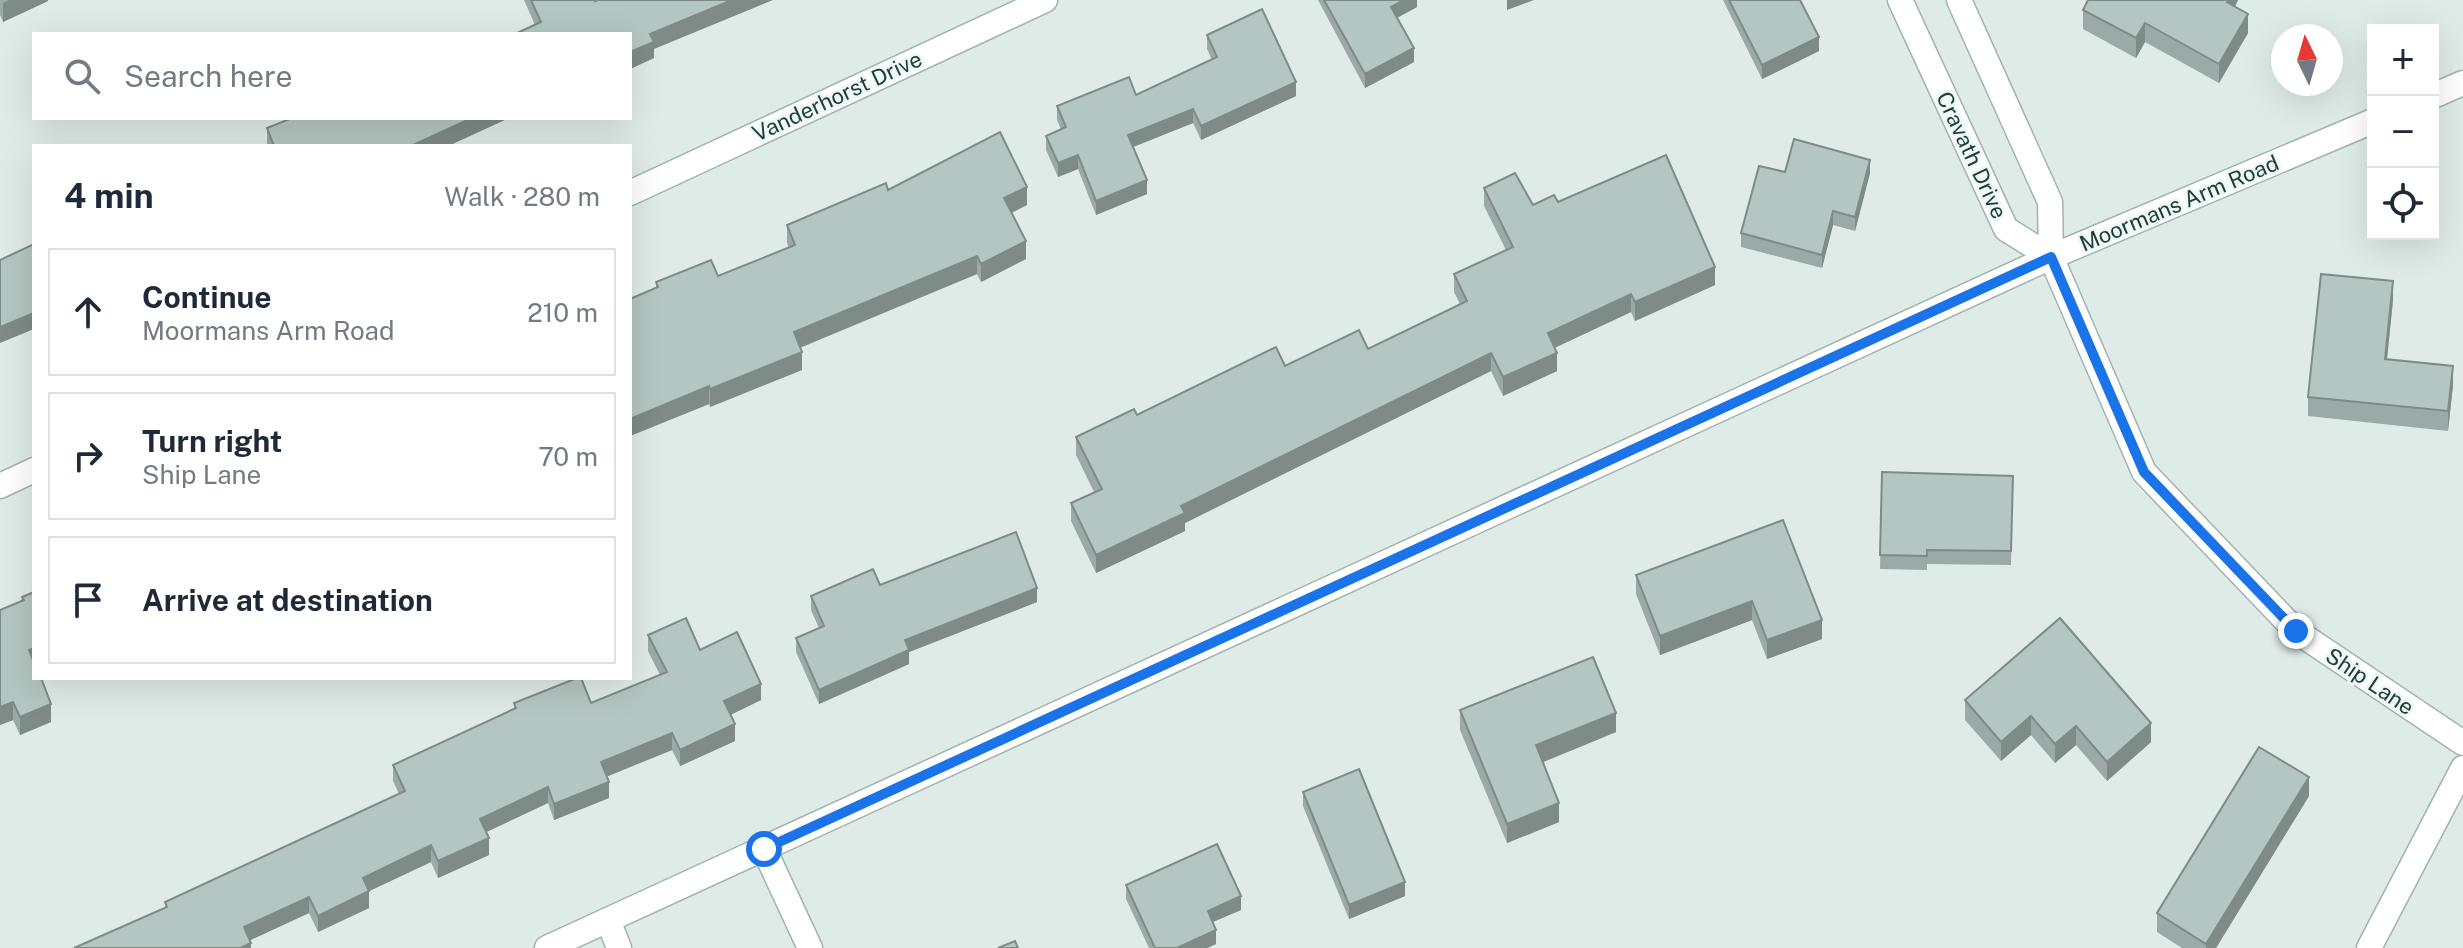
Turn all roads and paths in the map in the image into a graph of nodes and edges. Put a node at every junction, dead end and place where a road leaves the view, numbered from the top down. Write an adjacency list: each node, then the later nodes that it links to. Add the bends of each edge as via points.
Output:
1 (1045, 0): 7 (street, Vanderhorst Drive)
2 (1900, 0): 8 (street, Cravath Drive, via 2006,229)
3 (1959, 0): 8 (street, via 2050,202)
4 (2463, 83): 5 (street)
5 (2439, 93)
6 (2367, 124): 8 (street, Moormans Arm Road)
7 (632, 192)
8 (2051, 257): 11 (street, Ship Lane, via 2144,472 2296,631); 13 (street, Moormans Arm Road)
9 (32, 471): 10 (street)
10 (0, 486)
11 (2463, 743)
12 (2463, 768): 18 (street)
13 (764, 849): 14 (street, Moormans Arm Road); 17 (street)
14 (608, 920): 15 (street, Moormans Arm Road); 16 (street)
15 (547, 948)
16 (619, 948)
17 (810, 948)
18 (2369, 948)

